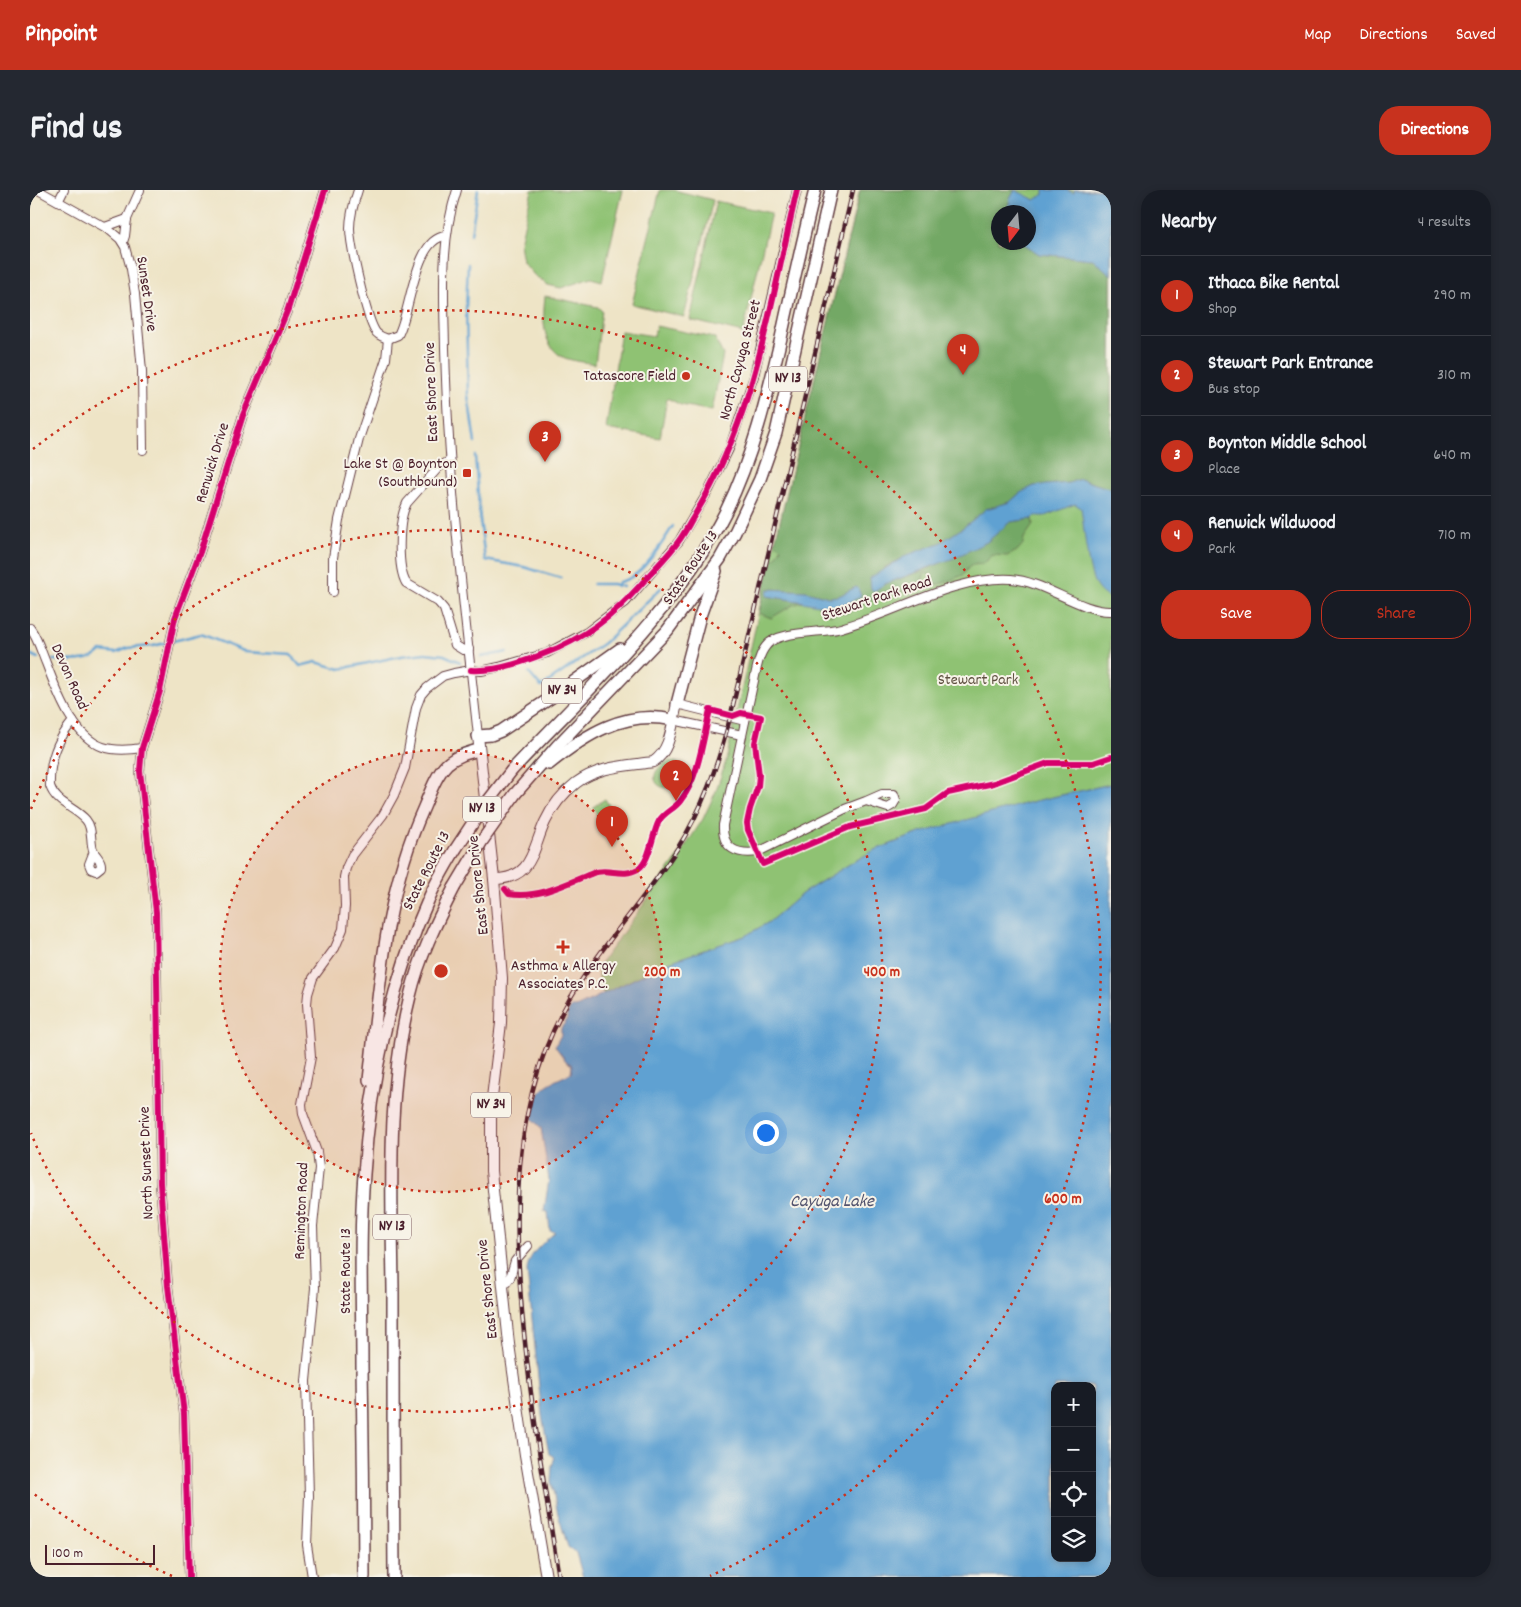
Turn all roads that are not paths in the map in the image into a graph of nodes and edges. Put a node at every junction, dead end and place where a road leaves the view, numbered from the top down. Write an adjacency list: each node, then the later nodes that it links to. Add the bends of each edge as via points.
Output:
1 (38, 190): 10 (street, Sunset Drive)
2 (64, 190): 10 (street)
3 (140, 190): 11 (street)
4 (325, 190): 31 (street, Renwick Drive, via 288,308 243,415 172,631 160,691)
5 (358, 190): 15 (street, via 351,213 350,238 374,330)
6 (457, 190): 13 (street, East Shore Drive)
7 (797, 190): 24 (street, North Cayuga Street, via 754,376 742,414 716,476 679,541 626,602 587,632 518,662 481,671)
8 (815, 190): 22 (highway, State Route 13 / NY 13, via 757,434 741,477 705,547 669,600)
9 (831, 190): 18 (highway, State Route 13 / NY 13, via 776,433 749,504)
10 (58, 200): 12 (street, Sunset Drive)
11 (127, 219): 12 (street); 14 (street, via 126,236)
12 (105, 227): 14 (street, Sunset Drive)
13 (446, 236): 15 (street, via 435,238 429,245 416,273 401,329 394,338); 17 (street, East Shore Drive, via 444,307)
14 (122, 242): 16 (street, Sunset Drive, via 131,270 140,342 144,384)
15 (388, 339): 19 (street, via 386,359 359,439 338,520)
16 (143, 450)
17 (450, 461): 23 (street, East Shore Drive); 23 (street, via 439,467 403,510 400,524 401,568 406,583 444,609 455,644 463,650)
18 (720, 559): 25 (highway, via 700,616); 33 (highway, State Route 13 / NY 13, via 667,631)
19 (333, 592)
20 (1111, 612): 28 (street, Stewart Park Road, via 1091,608 1026,582 996,579 929,596 838,628 780,637 770,641 761,654)
21 (30, 628): 27 (street, Devon Road)
22 (640, 635): 30 (highway, NY 34, via 501,731); 37 (highway, State Route 13 / NY 13, bridge, via 512,770 477,816 430,894 397,983)
23 (469, 649): 24 (street, East Shore Drive)
24 (471, 670): 30 (street, East Shore Drive); 41 (street, Remington Road, via 444,676 421,695 402,775 383,815 349,861 344,877 343,929 335,948 313,978 308,994 311,1057 302,1104 319,1168 313,1226 315,1288 306,1381 307,1545)
25 (677, 704): 26 (main road); 28 (street)
26 (673, 720): 29 (street); 33 (highway, via 645,717 606,726 576,743); 36 (main road, via 662,754 653,762 604,769 576,783 550,813 524,869 513,876)
27 (73, 721): 31 (street, Devon Road, via 92,741 104,748); 35 (street, via 53,756 50,786 60,800 89,824)
28 (745, 721): 29 (street, Stewart Park Road)
29 (742, 735): 34 (street, Stewart Park Road, via 723,825 724,839 736,851 746,854 758,852)
30 (478, 736): 32 (main road, East Shore Drive / NY 34)
31 (142, 748): 40 (street, North Sunset Drive, via 140,771 156,912 160,1183 168,1286 184,1414)
32 (478, 750): 36 (main road, East Shore Drive / NY 34); 37 (highway, via 454,759 441,771 416,824 398,878 384,945 368,1092)
33 (528, 780): 43 (highway, State Route 13 / NY 13, bridge, via 482,841 454,888 416,976 403,1028 397,1066 392,1157)
34 (866, 801)
35 (94, 851)
36 (494, 880): 39 (main road, East Shore Drive / NY 34, via 502,997 490,1135)
37 (368, 1129): 42 (highway, State Route 13 / NY 13, via 361,1257)
38 (528, 1246): 39 (street, via 514,1261 510,1278)
39 (502, 1287): 44 (main road, East Shore Drive / NY 34, via 523,1446)
40 (189, 1577)
41 (312, 1577)
42 (364, 1577)
43 (394, 1577)
44 (546, 1577)

